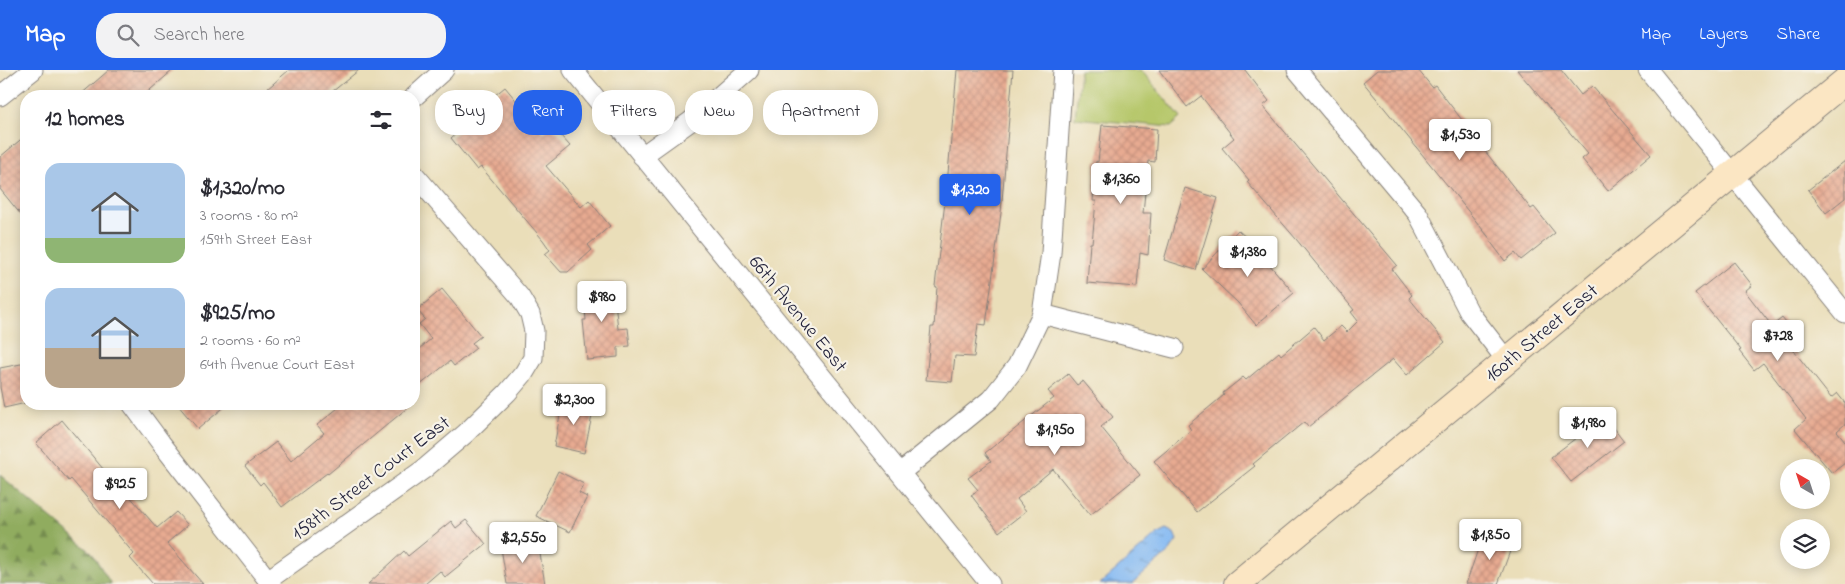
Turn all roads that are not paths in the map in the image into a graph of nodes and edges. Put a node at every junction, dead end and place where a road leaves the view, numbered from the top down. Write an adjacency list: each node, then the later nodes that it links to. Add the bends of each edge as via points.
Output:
1 (33, 70): 10 (street)
2 (444, 70): 9 (street)
3 (573, 70): 11 (street, 66th Avenue East)
4 (749, 70): 11 (street, via 692,121)
5 (1063, 70): 15 (street, via 1052,253)
6 (1296, 70): 17 (street, via 1418,214 1469,312)
7 (1648, 70): 12 (street)
8 (1845, 81): 12 (main road, 160th Street East)
9 (420, 92)
10 (0, 96)
11 (642, 156): 19 (street, 66th Avenue East)
12 (1732, 173): 14 (street); 17 (main road, 160th Street East)
13 (420, 181): 20 (street, 158th Street Court East, via 520,297 530,314 534,331 532,358 507,393 424,470)
14 (1845, 313)
15 (1042, 314): 16 (street); 19 (street, via 1017,366 991,399)
16 (1174, 348)
17 (1506, 361): 22 (main road, 160th Street East)
18 (136, 410): 20 (street)
19 (900, 473): 21 (street, 66th Avenue East)
20 (269, 582)
21 (990, 584)
22 (1237, 584)

